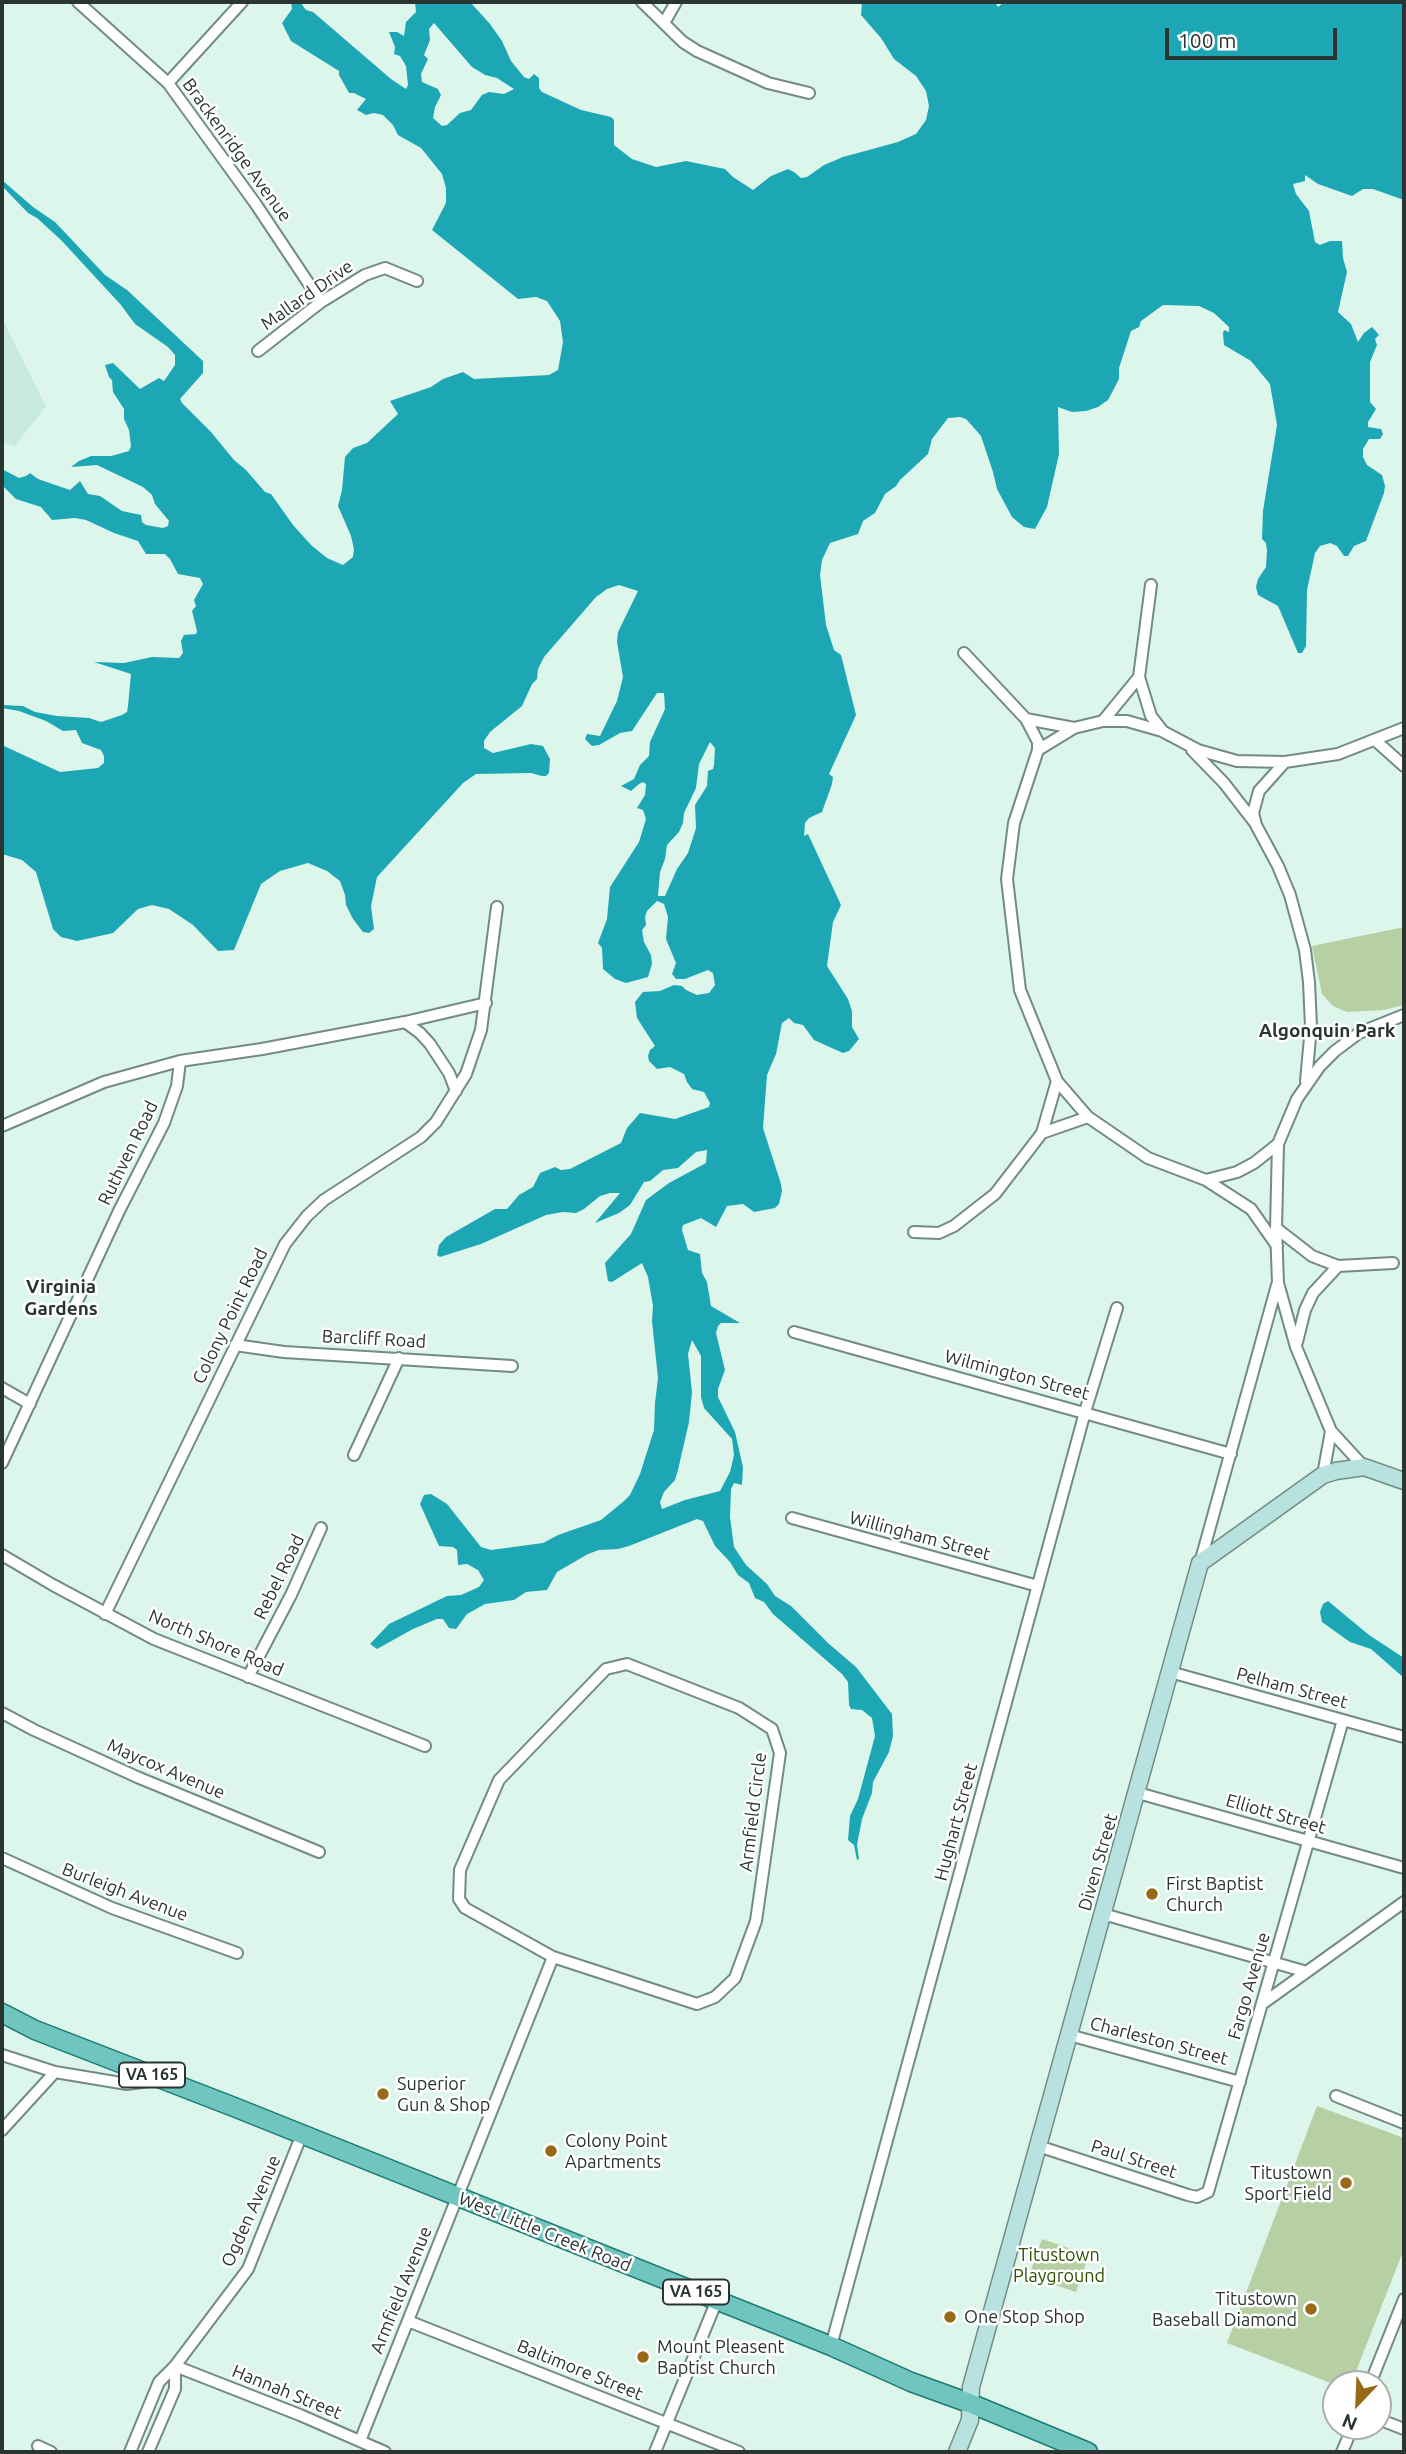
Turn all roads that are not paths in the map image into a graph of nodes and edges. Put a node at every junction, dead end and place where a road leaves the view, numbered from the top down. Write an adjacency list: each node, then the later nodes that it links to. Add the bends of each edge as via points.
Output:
1 (78, 2): 6 (street, Brackenridge Avenue)
2 (242, 2): 6 (street)
3 (642, 2): 5 (street)
4 (676, 2): 5 (street)
5 (664, 23): 7 (street, via 683,42 716,61 768,83)
6 (168, 83): 9 (street, Brackenridge Avenue)
7 (809, 93)
8 (417, 281): 9 (street, Mallard Drive, via 385,268)
9 (321, 302): 10 (street, Mallard Drive)
10 (258, 351)
11 (1151, 585): 13 (street)
12 (964, 653): 14 (street)
13 (1139, 677): 15 (street); 18 (street, via 1151,716)
14 (1026, 719): 16 (street); 21 (street)
15 (1103, 720): 16 (street); 18 (street)
16 (1074, 728): 21 (street)
17 (1404, 728): 19 (street)
18 (1163, 731): 20 (street)
19 (1376, 741): 22 (street, via 1338,754); 23 (street)
20 (1183, 743): 22 (street, via 1237,761); 24 (street, via 1224,783)
21 (1038, 750): 30 (street, via 1014,823 1007,879 1020,990)
22 (1285, 762): 24 (street, via 1259,791 1253,813)
23 (1404, 766)
24 (1256, 825): 31 (street, via 1290,895 1305,950 1311,1027)
25 (497, 907): 26 (street, Colony Point Road)
26 (486, 1003): 28 (street); 32 (street, Colony Point Road, via 474,1054)
27 (1404, 1015): 31 (street, via 1359,1033 1335,1051)
28 (405, 1022): 29 (street); 32 (street, via 430,1044)
29 (180, 1061): 34 (street, via 104,1082); 51 (street, Ruthven Road, via 164,1123)
30 (1058, 1081): 33 (street); 35 (street)
31 (1306, 1084): 36 (street)
32 (456, 1091): 46 (street, Colony Point Road, via 421,1137 342,1187 301,1222 278,1256)
33 (1088, 1117): 35 (street); 37 (street, via 1148,1158)
34 (2, 1126)
35 (1042, 1133): 39 (street, via 995,1194 954,1226 939,1233)
36 (1278, 1144): 37 (street, via 1237,1172); 38 (street)
37 (1206, 1180): 40 (street, via 1251,1209)
38 (1276, 1228): 40 (street); 42 (street, via 1312,1256)
39 (914, 1232)
40 (1277, 1246): 43 (street)
41 (1393, 1263): 42 (street)
42 (1338, 1266): 47 (street, via 1313,1293)
43 (1278, 1283): 47 (street); 54 (street, Diven Street)
44 (1117, 1308): 52 (street, Hughart Street)
45 (794, 1332): 52 (street, Wilmington Street)
46 (235, 1345): 48 (street, Barcliff Road); 65 (street, Colony Point Road)
47 (1296, 1347): 53 (street)
48 (399, 1358): 49 (street, Barcliff Road); 55 (street)
49 (512, 1366)
50 (2, 1388): 51 (street)
51 (30, 1404): 56 (street, Ruthven Road)
52 (1085, 1412): 54 (street, Wilmington Street); 64 (street, Hughart Street)
53 (1331, 1431): 57 (street); 58 (street)
54 (1231, 1454): 63 (street, Diven Street)
55 (354, 1455)
56 (2, 1463)
57 (1364, 1467): 58 (street); 59 (street)
58 (1323, 1475): 63 (street)
59 (1404, 1481)
60 (792, 1518): 64 (street, Willingham Street)
61 (321, 1528): 67 (street, Rebel Road)
62 (2, 1555): 65 (street, North Shore Road)
63 (1200, 1563): 66 (street, Diven Street)
64 (1038, 1586): 100 (street, Hughart Street)
65 (105, 1614): 67 (street, North Shore Road)
66 (1170, 1672): 69 (street, Pelham Street); 72 (street, Diven Street)
67 (248, 1677): 71 (street, North Shore Road)
68 (2, 1713): 74 (street, Maycox Avenue, via 137,1777)
69 (1343, 1720): 70 (street, Pelham Street); 73 (street, Fargo Avenue)
70 (1404, 1737)
71 (425, 1746)
72 (1138, 1793): 73 (street, Elliott Street); 78 (street, Diven Street)
73 (1308, 1841): 76 (street, Elliott Street); 81 (street, Fargo Avenue)
74 (319, 1852)
75 (2, 1858): 79 (street, Burleigh Avenue, via 112,1908)
76 (1404, 1868)
77 (1404, 1902): 82 (street)
78 (1103, 1914): 81 (street); 85 (street, Diven Street)
79 (237, 1953)
80 (553, 1957): 80 (street, Armfield Circle, via 697,2004 715,1997 734,1978 756,1921 780,1753 772,1729 739,1708 627,1664 606,1669 499,1780 460,1870 460,1899 465,1908); 96 (street, Armfield Avenue)
81 (1274, 1961): 82 (street); 83 (street, Fargo Avenue)
82 (1307, 1972): 83 (street)
83 (1262, 2004): 89 (street, Fargo Avenue)
84 (2, 2014): 88 (main road, West Little Creek Road / VA 165)
85 (1069, 2035): 89 (street, Charleston Street); 94 (street, Diven Street)
86 (2, 2055): 87 (street)
87 (55, 2072): 88 (street, via 127,2084); 92 (street)
88 (163, 2079): 93 (main road, West Little Creek Road / VA 165)
89 (1241, 2082): 95 (street, Fargo Avenue)
90 (1336, 2096): 91 (street)
91 (1404, 2123)
92 (2, 2130)
93 (302, 2134): 96 (main road, West Little Creek Road / VA 165); 101 (street, Ogden Avenue, via 248,2269)
94 (1038, 2146): 95 (street, Paul Street, via 1197,2197 1208,2192); 103 (street, Diven Street, via 971,2387)
95 (1212, 2181)
96 (458, 2198): 98 (main road, West Little Creek Road / VA 165); 99 (street, Armfield Avenue)
97 (1404, 2299): 102 (street)
98 (717, 2300): 100 (main road, West Little Creek Road / VA 165); 104 (street)
99 (408, 2321): 104 (street, Baltimore Street); 105 (street, Armfield Avenue)
100 (831, 2346): 103 (main road, West Little Creek Road / VA 165)
101 (175, 2366): 105 (street, Hannah Street); 108 (street, Ogden Avenue, via 159,2382); 109 (street, via 176,2389)
102 (1376, 2370)
103 (972, 2404): 113 (street, Diven Street); 114 (main road, West Little Creek Road / VA 165)
104 (667, 2424): 111 (street); 112 (street, Baltimore Street)
105 (360, 2441): 110 (street, Hannah Street)
106 (38, 2446): 107 (street)
107 (51, 2452)
108 (130, 2452)
109 (148, 2452)
110 (385, 2452)
111 (655, 2452)
112 (739, 2452)
113 (957, 2452)
114 (1088, 2452)

